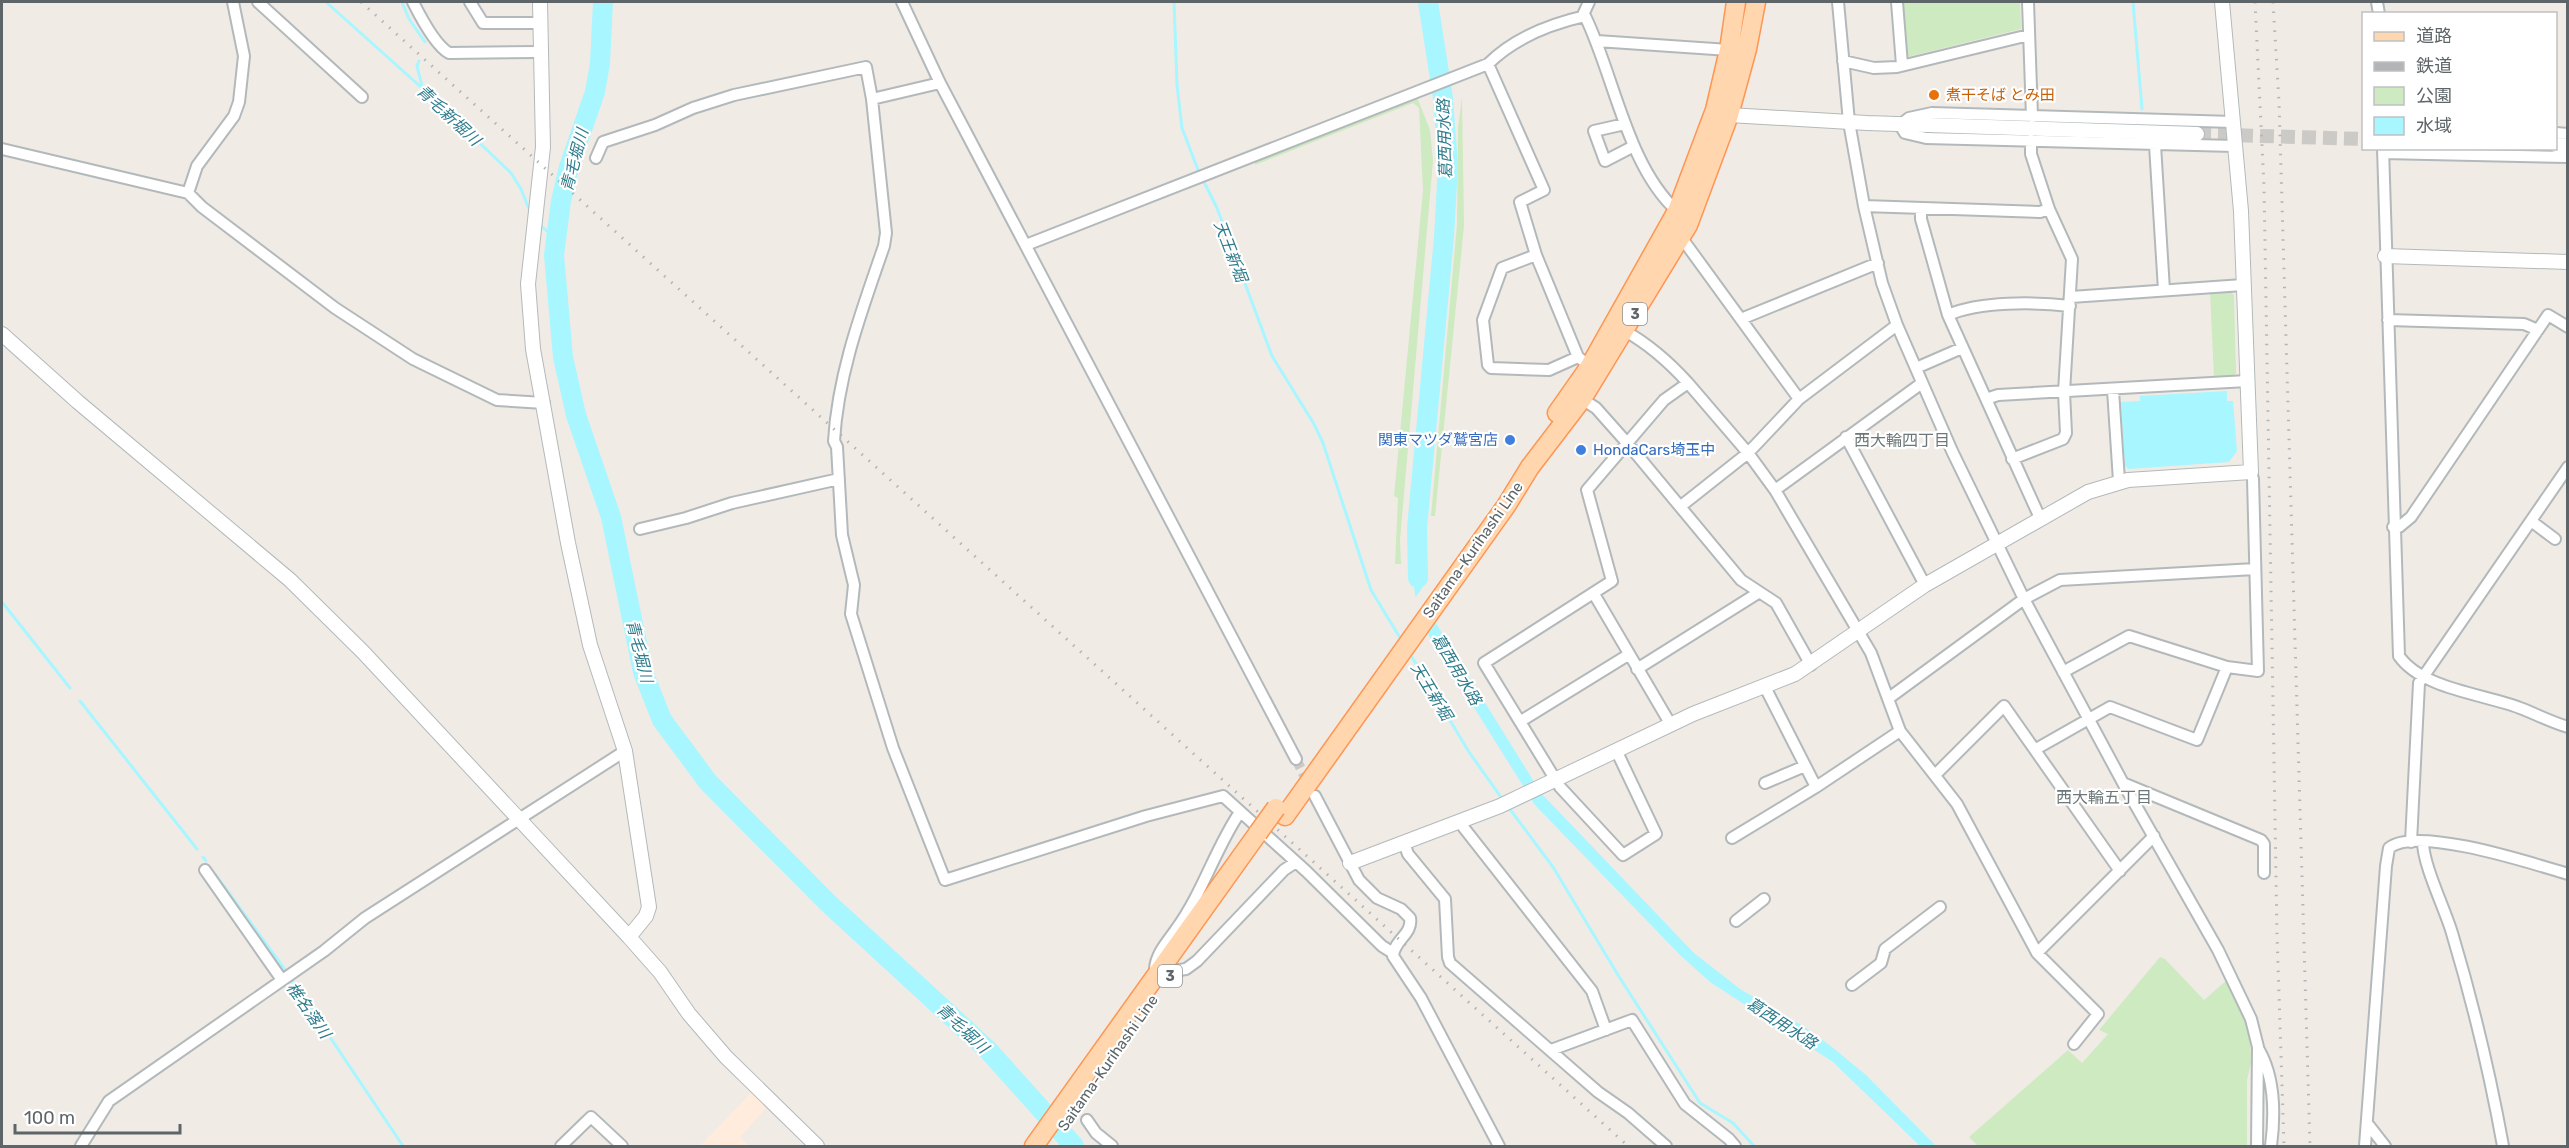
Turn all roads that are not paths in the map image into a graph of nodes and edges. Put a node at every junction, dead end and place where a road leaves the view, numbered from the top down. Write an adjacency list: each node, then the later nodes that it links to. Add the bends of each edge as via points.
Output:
1 (233, 2): 41 (street, via 244,56 239,102 234,116 197,166)
2 (258, 2): 24 (street)
3 (413, 2): 19 (street, via 449,53)
4 (470, 2): 15 (street, via 483,23)
5 (540, 2): 15 (street)
6 (902, 2): 23 (street)
7 (1589, 2): 14 (street)
8 (1736, 2): 18 (main road, Saitama-Kurihashi Line / 3)
9 (1756, 2): 26 (main road, Saitama-Kurihashi Line / 3, via 1747,49)
10 (1838, 2): 20 (street)
11 (1897, 2): 22 (street)
12 (2028, 2): 16 (street)
13 (2222, 2): 29 (street)
14 (1582, 17): 17 (street, via 1585,16); 21 (street, via 1545,27)
15 (540, 22): 19 (street)
16 (2029, 35): 22 (street); 27 (street)
17 (1597, 41): 18 (street); 30 (street)
18 (1729, 50): 26 (main road, Saitama-Kurihashi Line / 3)
19 (540, 52): 74 (street, via 543,147 528,284)
20 (1843, 62): 22 (street, via 1882,68); 28 (street)
21 (1488, 64): 47 (street); 48 (street, via 1544,190 1521,202)
22 (1902, 65)
23 (940, 83): 25 (street); 47 (street)
24 (362, 97)
25 (872, 99): 39 (street, via 866,68 798,81 734,95 603,141); 81 (street, via 886,233 847,354 839,394 834,441)
26 (1722, 112): 28 (street); 45 (main road, Saitama-Kurihashi Line / 3); 46 (main road, Saitama-Kurihashi Line / 3)
27 (2032, 117): 29 (street); 31 (street, via 1932,113)
28 (1849, 123): 31 (street); 42 (street)
29 (2233, 123): 36 (street)
30 (1625, 124): 35 (street); 35 (street, via 1594,131 1605,161)
31 (1900, 124): 32 (street); 33 (street, via 1905,133 1926,138)
32 (2197, 134)
33 (2031, 140): 34 (street); 44 (street, via 2031,154)
34 (2155, 145): 36 (street); 53 (street)
35 (1634, 146): 45 (street, via 1668,204)
36 (2234, 146): 52 (street)
37 (2, 149): 41 (street)
38 (2383, 151): 40 (street); 49 (street)
39 (596, 158)
40 (2568, 158)
41 (188, 193): 74 (street, via 329,304 413,359 496,400)
42 (1864, 206): 43 (street); 51 (street)
43 (1921, 208): 44 (street); 55 (street)
44 (2049, 210): 54 (street, via 2071,254)
45 (1677, 211): 64 (main road, Saitama-Kurihashi Line / 3)
46 (1681, 237): 56 (street); 61 (main road, Saitama-Kurihashi Line / 3)
47 (1026, 245): 114 (street)
48 (1536, 255): 64 (street); 64 (street, via 1502,268 1483,320 1488,365 1549,370)
49 (2385, 256): 50 (street); 57 (street)
50 (2568, 262)
51 (1878, 263): 56 (street); 58 (street)
52 (2243, 285): 53 (street); 66 (street)
53 (2164, 290): 54 (street)
54 (2070, 302): 55 (street, via 1998,305); 70 (street)
55 (1948, 315): 63 (street)
56 (1741, 319): 72 (street)
57 (2388, 320): 60 (street, via 2524,324); 87 (street)
58 (1897, 325): 65 (street); 72 (street)
59 (2568, 327): 60 (street, via 2548,315)
60 (2538, 330): 87 (street, via 2411,517)
61 (1625, 331): 67 (street, via 1669,361); 71 (main road, Saitama-Kurihashi Line / 3)
62 (2, 334): 123 (street, via 290,580 363,652)
63 (1962, 348): 65 (street); 73 (street)
64 (1584, 362): 92 (main road, Saitama-Kurihashi Line / 3)
65 (1916, 368): 68 (street)
66 (2247, 381): 69 (street); 79 (street)
67 (1688, 383): 76 (street, via 1664,400); 77 (street)
68 (1922, 383): 75 (street); 90 (street)
69 (2113, 390): 70 (street); 82 (street)
70 (2064, 392): 73 (street); 78 (street, via 2063,438)
71 (1582, 399): 76 (street, via 1596,408); 92 (main road, Saitama-Kurihashi Line / 3, via 1530,467 1506,506)
72 (1799, 399): 77 (street)
73 (1986, 399): 78 (street)
74 (544, 403): 112 (street, via 590,645)
75 (1846, 437): 83 (street); 93 (street)
76 (1628, 444): 84 (street); 95 (street, via 1587,490 1612,580)
77 (1748, 453): 83 (street); 84 (street)
78 (2012, 459): 85 (street)
79 (2251, 472): 82 (street); 91 (street)
80 (2566, 475): 86 (street)
81 (839, 479): 88 (street); 122 (street, via 842,535 854,585 851,614 893,748 945,880 1146,816 1223,796)
82 (2119, 481): 85 (street, via 2076,497)
83 (1775, 490): 97 (street)
84 (1681, 506): 94 (street, via 1741,580)
85 (2040, 518): 90 (street)
86 (2531, 521): 89 (street); 103 (street)
87 (2393, 527): 103 (street, via 2399,656)
88 (640, 529)
89 (2555, 539)
90 (1996, 543): 93 (street); 96 (street)
91 (2255, 569): 96 (street, via 2060,580); 100 (street, via 2258,671)
92 (1442, 585): 126 (main road, Saitama-Kurihashi Line / 3)
93 (1925, 585): 97 (street)
94 (1758, 593): 99 (street, via 1776,603); 101 (street)
95 (1594, 594): 98 (street); 107 (street, via 1484,663)
96 (2024, 599): 102 (street); 105 (street)
97 (1859, 630): 99 (street); 105 (street)
98 (1629, 655): 101 (street); 107 (street)
99 (1811, 665): 104 (street)
100 (2227, 667): 102 (street, via 2129,636); 106 (street, via 2198,740 2116,708 2110,707)
101 (1636, 669): 108 (street)
102 (2063, 672): 106 (street)
103 (2424, 677): 109 (street); 128 (street, via 2417,688)
104 (1765, 687): 108 (street); 115 (street)
105 (1889, 698): 110 (street)
106 (2089, 718): 111 (street); 119 (street)
107 (1521, 721): 117 (street)
108 (1671, 725): 113 (street)
109 (2568, 727)
110 (1900, 731): 116 (street); 120 (street)
111 (2036, 749): 116 (street, via 2004,706); 134 (street)
112 (625, 751): 123 (street); 140 (street, via 649,900 646,916)
113 (1617, 752): 117 (street); 117 (street, via 1656,834 1627,855 1619,852)
114 (1296, 759)
115 (1805, 766): 118 (street); 120 (street)
116 (1935, 775): 142 (street, via 1957,804)
117 (1556, 781): 124 (street)
118 (1765, 783)
119 (2123, 783): 125 (street); 135 (street, via 2261,840)
120 (1816, 787): 127 (street)
121 (1315, 796): 132 (street)
122 (1240, 812): 131 (street); 144 (street, via 1190,909 1161,951)
123 (518, 820): 140 (street); 145 (street, via 365,918)
124 (1461, 822): 130 (street); 147 (street, via 1592,991)
125 (2154, 836): 134 (street); 149 (street, via 2234,982 2251,1019)
126 (1262, 837): 143 (main road, Saitama-Kurihashi Line / 3); 144 (main road, Saitama-Kurihashi Line / 3)
127 (1732, 838)
128 (2411, 842): 129 (street); 152 (street, via 2392,845 2387,855)
129 (2423, 842): 136 (street, via 2467,847); 167 (street, via 2468,987)
130 (1404, 843): 132 (street); 150 (street, via 1408,854 1445,899 1450,963)
131 (1296, 862): 141 (street); 143 (street, via 1197,961 1185,969)
132 (1350, 863): 141 (street, via 1359,880 1377,898 1401,909 1410,918 1409,930)
133 (206, 870): 145 (street)
134 (2120, 871): 142 (street)
135 (2264, 873)
136 (2568, 874)
137 (1764, 899): 139 (street)
138 (1940, 907): 146 (street, via 1885,949 1881,963)
139 (1736, 921)
140 (629, 937): 157 (street, via 726,1057)
141 (1393, 953): 160 (street)
142 (2037, 953): 148 (street, via 2098,1014)
143 (1173, 970): 151 (main road, Saitama-Kurihashi Line / 3)
144 (1155, 975): 151 (main road, Saitama-Kurihashi Line / 3)
145 (282, 980): 154 (street, via 109,1101)
146 (1852, 985)
147 (1606, 1030): 150 (street); 162 (street, via 1632,1020 1685,1104)
148 (2074, 1044)
149 (2258, 1047): 153 (street); 164 (street, via 2272,1089)
150 (1551, 1050): 161 (street)
151 (1075, 1111): 158 (main road, Saitama-Kurihashi Line / 3); 159 (street)
152 (2367, 1123): 165 (street); 166 (street)
153 (2258, 1130): 163 (street); 164 (street)
154 (81, 1146)
155 (561, 1146): 156 (street, via 591,1117)
156 (622, 1146)
157 (817, 1146)
158 (1039, 1146)
159 (1112, 1146)
160 (1499, 1146)
161 (1666, 1146)
162 (1735, 1146)
163 (2258, 1146)
164 (2269, 1146)
165 (2365, 1146)
166 (2385, 1146)
167 (2503, 1146)

